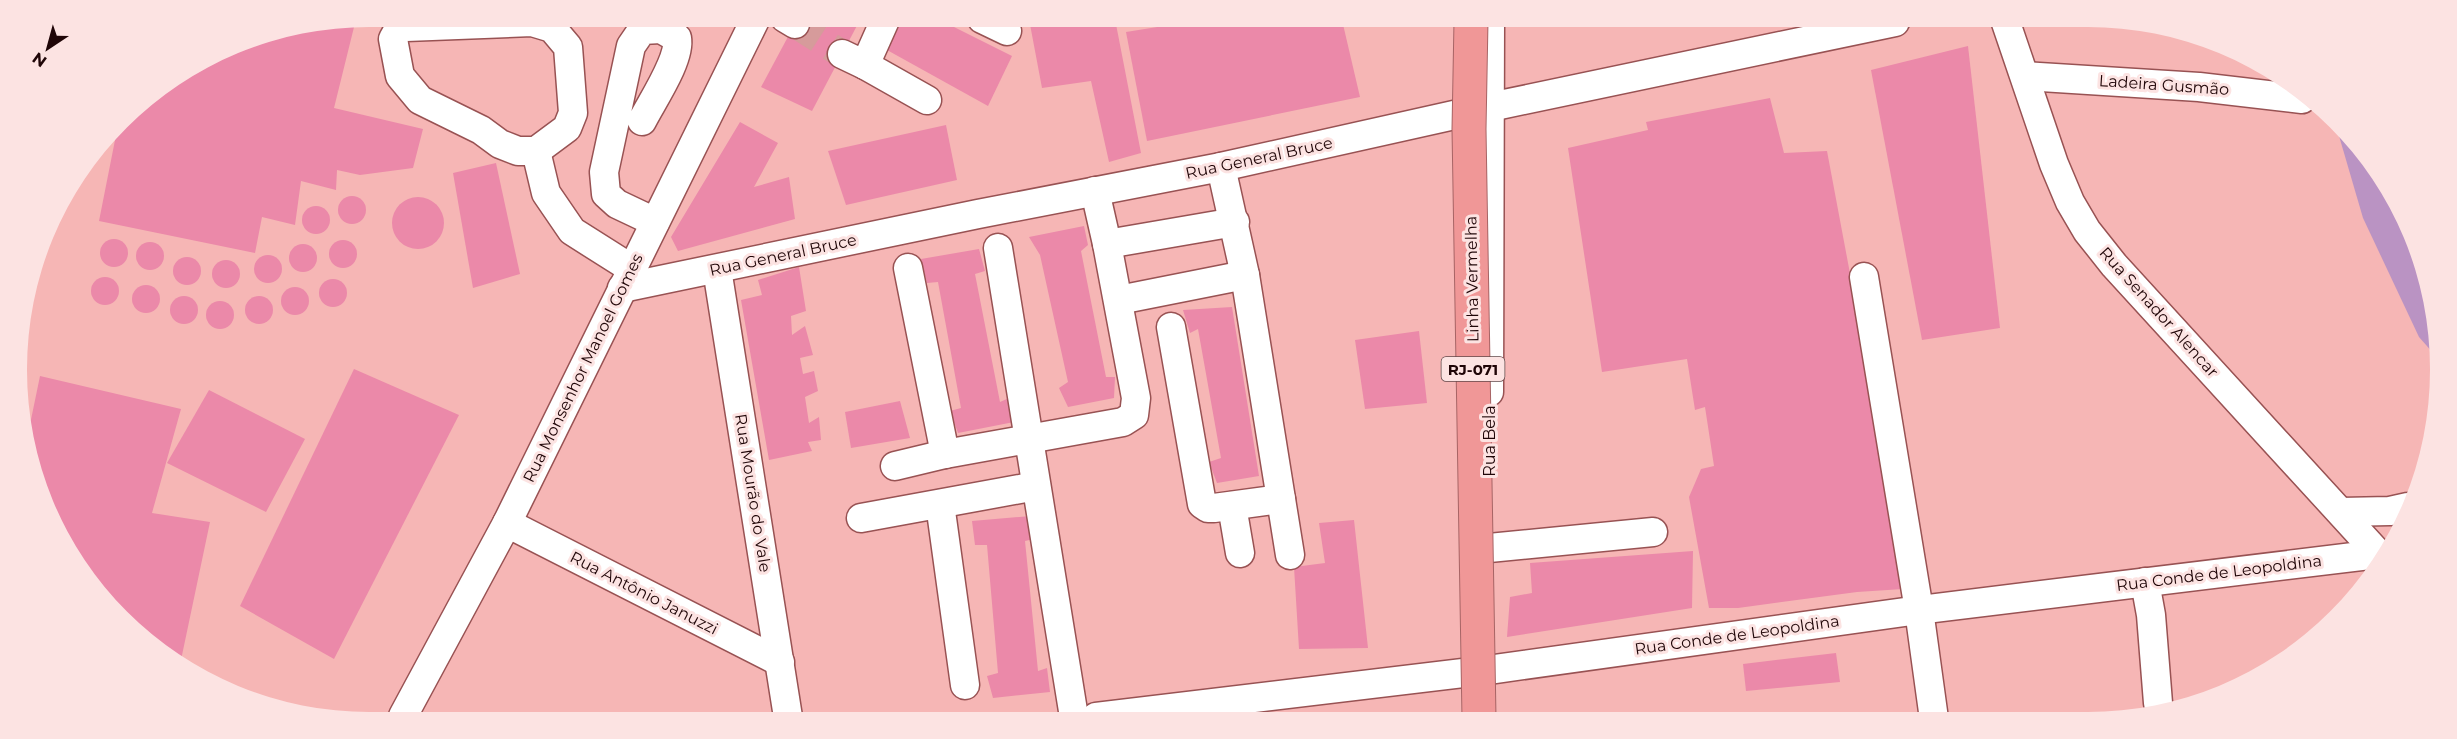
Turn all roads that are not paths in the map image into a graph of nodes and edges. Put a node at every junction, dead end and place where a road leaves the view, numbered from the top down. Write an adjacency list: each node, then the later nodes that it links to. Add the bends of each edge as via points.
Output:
1 (406, 27): 17 (street, via 398,30 393,39 400,76 420,100 481,130 500,144 518,151)
2 (549, 27): 17 (street, via 568,46 573,113 567,128)
3 (752, 27): 20 (street, Rua Monsenhor Manoel Gomes)
4 (880, 27): 14 (street, via 854,59)
5 (999, 27): 11 (street)
6 (1461, 27): 58 (highway, Linha Vermelha / RJ-071)
7 (1471, 27): 59 (highway, Linha Vermelha / RJ-071, bridge, via 1469,129)
8 (1490, 27): 15 (street, Rua Bela)
9 (1871, 27): 15 (street, Rua General Bruce)
10 (2007, 27): 12 (street, Rua Senador Alencar)
11 (1007, 31)
12 (2025, 76): 13 (street, Ladeira Gusmão, via 2199,87); 39 (street, Rua Senador Alencar, via 2054,164 2087,231)
13 (2296, 98)
14 (927, 100)
15 (1490, 107): 18 (street, Rua General Bruce); 43 (street, Rua Bela)
16 (642, 121): 20 (street, via 678,45 676,38 661,29 642,30 631,46 604,172 606,194 617,204)
17 (536, 151): 28 (street, via 546,193 572,231)
18 (1221, 167): 19 (street, Rua General Bruce); 21 (street)
19 (1095, 192): 22 (street); 25 (street, Rua General Bruce)
20 (655, 222): 28 (street, Rua Monsenhor Manoel Gomes)
21 (1235, 222): 22 (street); 26 (street)
22 (1107, 244): 29 (street)
23 (998, 248): 31 (street)
24 (908, 268): 32 (street)
25 (717, 269): 28 (street, Rua General Bruce); 50 (street, Rua Mourão do Vale)
26 (1245, 275): 29 (street); 35 (street)
27 (1864, 277): 49 (street)
28 (627, 279): 41 (street, Rua Monsenhor Manoel Gomes)
29 (1119, 300): 31 (street, via 1136,398 1134,415 1123,422)
30 (1171, 327): 37 (street, via 1202,504 1208,508)
31 (1030, 438): 32 (street); 34 (street)
32 (945, 454): 33 (street)
33 (895, 466)
34 (1036, 486): 36 (street); 56 (street)
35 (1281, 499): 37 (street); 46 (street)
36 (940, 504): 40 (street); 52 (street)
37 (1232, 506): 44 (street)
38 (2401, 509): 39 (street)
39 (2341, 512): 45 (street, Rua Senador Alencar)
40 (861, 518)
41 (507, 523): 50 (street, Rua Antônio Januzzi); 54 (street, Rua Monsenhor Manoel Gomes)
42 (1653, 532): 43 (street)
43 (1488, 548): 51 (street, Rua Bela)
44 (1240, 553)
45 (2376, 553)
46 (1290, 555)
47 (2373, 558): 48 (street, Rua Conde de Leopoldina)
48 (2145, 582): 49 (street, Rua Conde de Leopoldina); 53 (street)
49 (1919, 610): 51 (street, Rua Conde de Leopoldina); 61 (street)
50 (780, 662): 55 (street, Rua Mourão do Vale)
51 (1488, 670): 57 (street, Rua Conde de Leopoldina); 60 (street, Rua Bela)
52 (964, 685)
53 (2158, 703)
54 (405, 712)
55 (787, 712)
56 (1073, 712)
57 (1138, 712)
58 (1467, 712)
59 (1479, 712)
60 (1489, 712)
61 (1933, 712)

